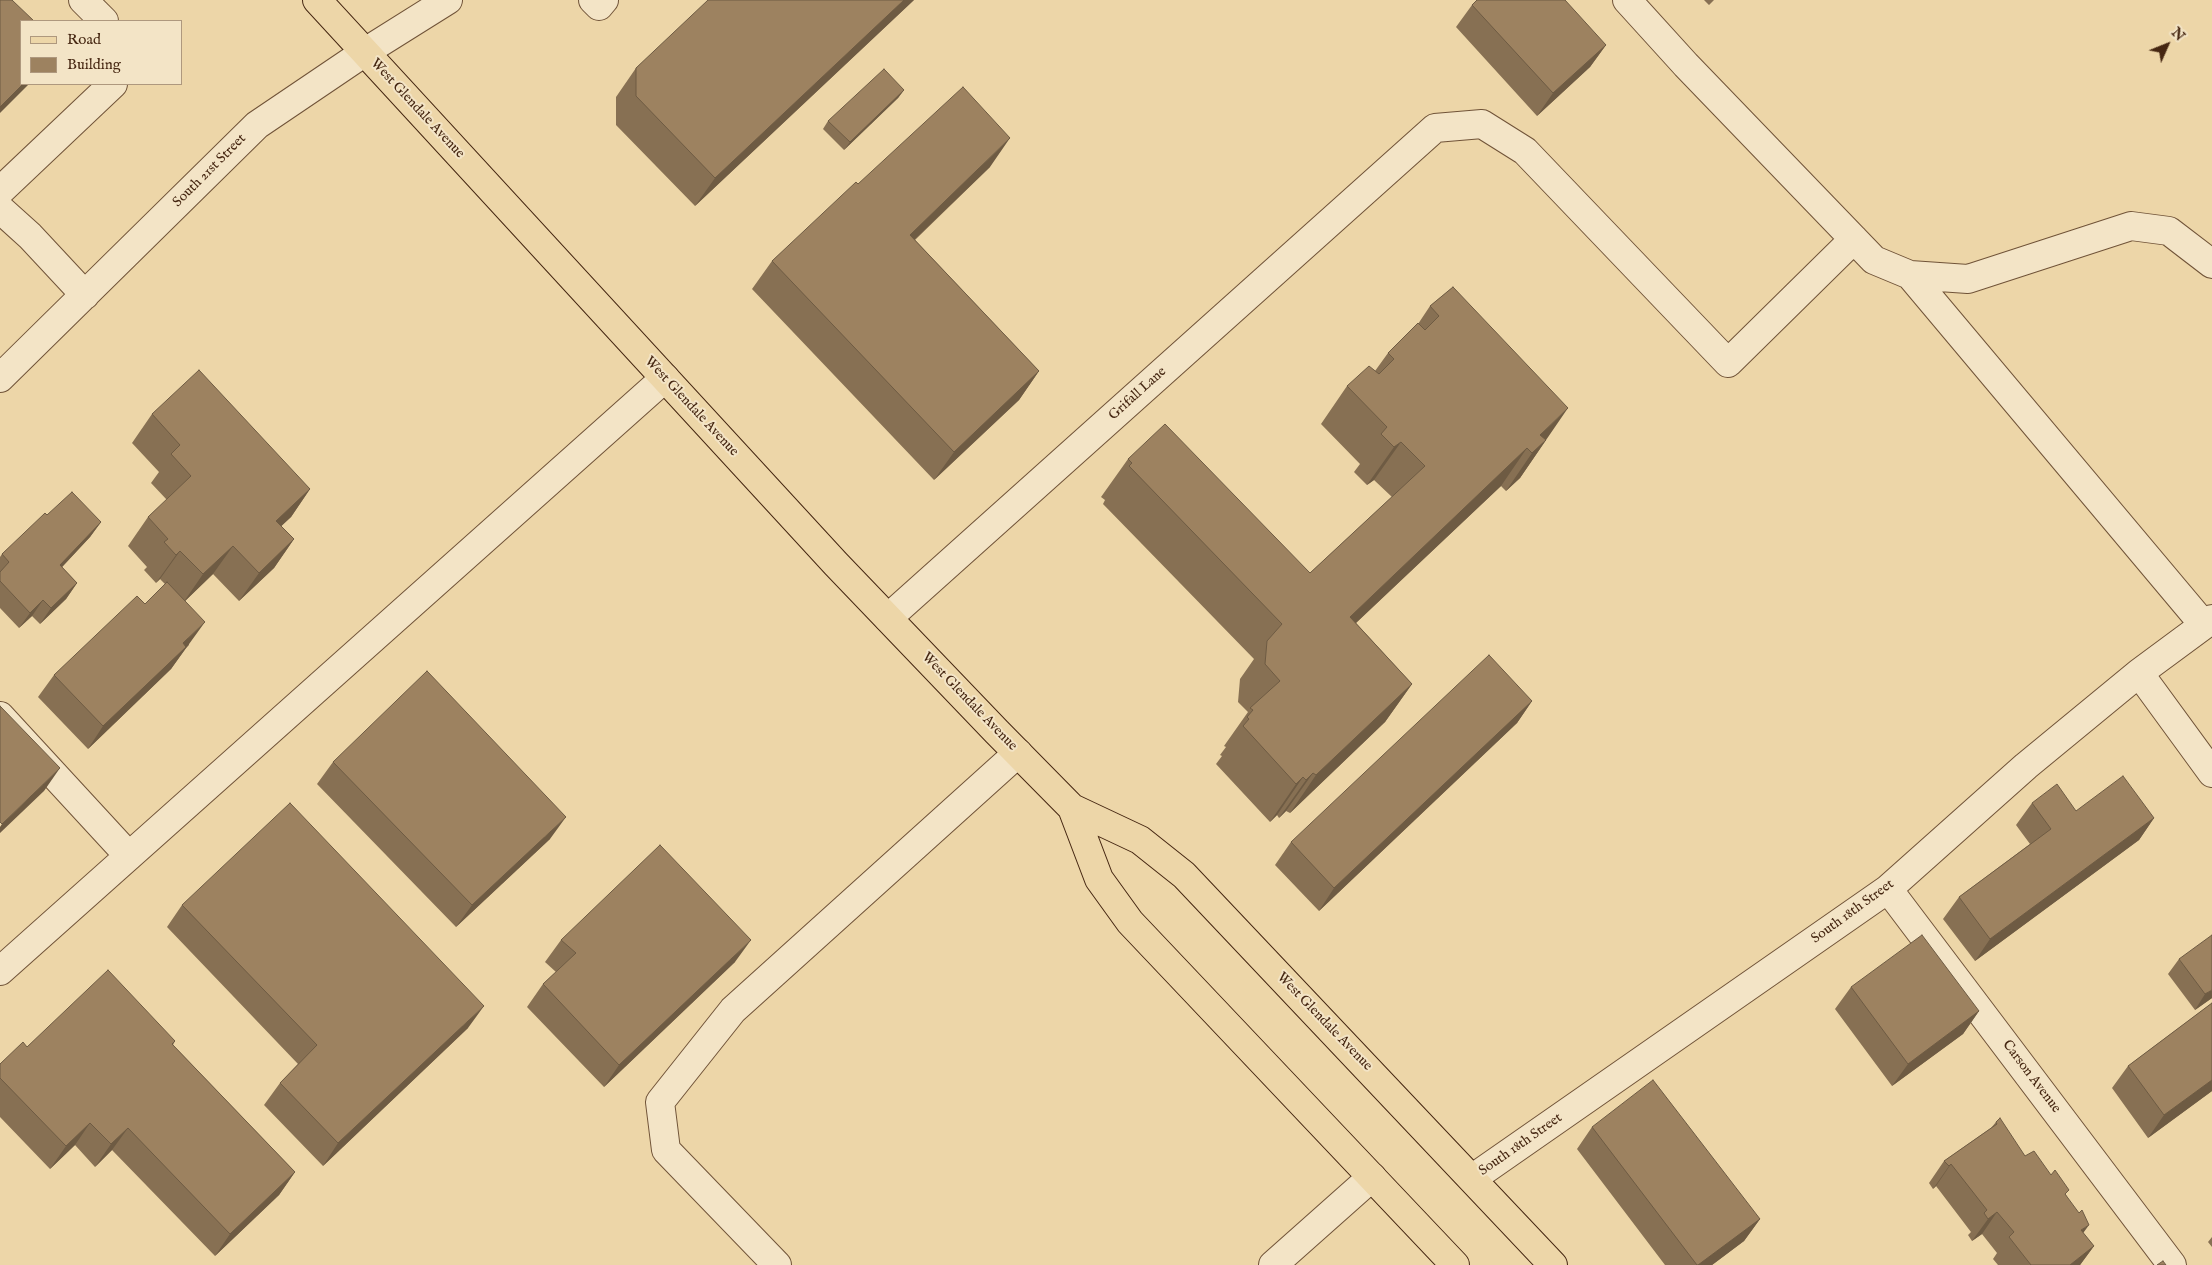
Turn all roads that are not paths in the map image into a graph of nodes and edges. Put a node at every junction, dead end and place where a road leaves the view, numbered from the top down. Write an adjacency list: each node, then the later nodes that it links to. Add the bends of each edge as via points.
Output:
1 (83, 0): 7 (street)
2 (317, 0): 8 (main road, West Glendale Avenue)
3 (448, 0): 8 (street, South 21st Street)
4 (593, 0): 5 (street, via 599,6)
5 (604, 0)
6 (1627, 0): 12 (street)
7 (103, 20)
8 (365, 52): 15 (street, South 21st Street, via 257,124); 17 (main road, West Glendale Avenue)
9 (112, 85): 10 (street)
10 (0, 191)
11 (0, 208): 15 (street)
12 (1854, 239): 14 (street, via 1874,260); 18 (street, Grifall Lane, via 1728,363 1525,151 1482,124 1435,128)
13 (2212, 264): 14 (street, via 2168,231 2131,226 1968,279)
14 (1910, 275): 19 (street)
15 (85, 295): 16 (street, South 21st Street)
16 (0, 378)
17 (665, 378): 18 (main road, West Glendale Avenue); 25 (street)
18 (888, 618): 22 (main road, West Glendale Avenue)
19 (2208, 622): 20 (street, South 18th Street)
20 (2139, 673): 23 (street); 26 (street, South 18th Street, via 2026,766)
21 (0, 716): 25 (street)
22 (1018, 753): 24 (main road, West Glendale Avenue); 30 (street, via 733,1010 660,1102 666,1150)
23 (2212, 773)
24 (1072, 808): 28 (main road, West Glendale Avenue, via 1099,879 1130,922); 29 (main road, West Glendale Avenue, via 1140,840 1184,875)
25 (129, 856): 27 (street)
26 (1888, 889): 29 (street, South 18th Street); 34 (street, Carson Avenue)
27 (0, 971)
28 (1372, 1177): 31 (street); 32 (main road, West Glendale Avenue)
29 (1473, 1178): 33 (main road, West Glendale Avenue)
30 (777, 1265)
31 (1273, 1265)
32 (1456, 1265)
33 (1553, 1265)
34 (2172, 1265)

